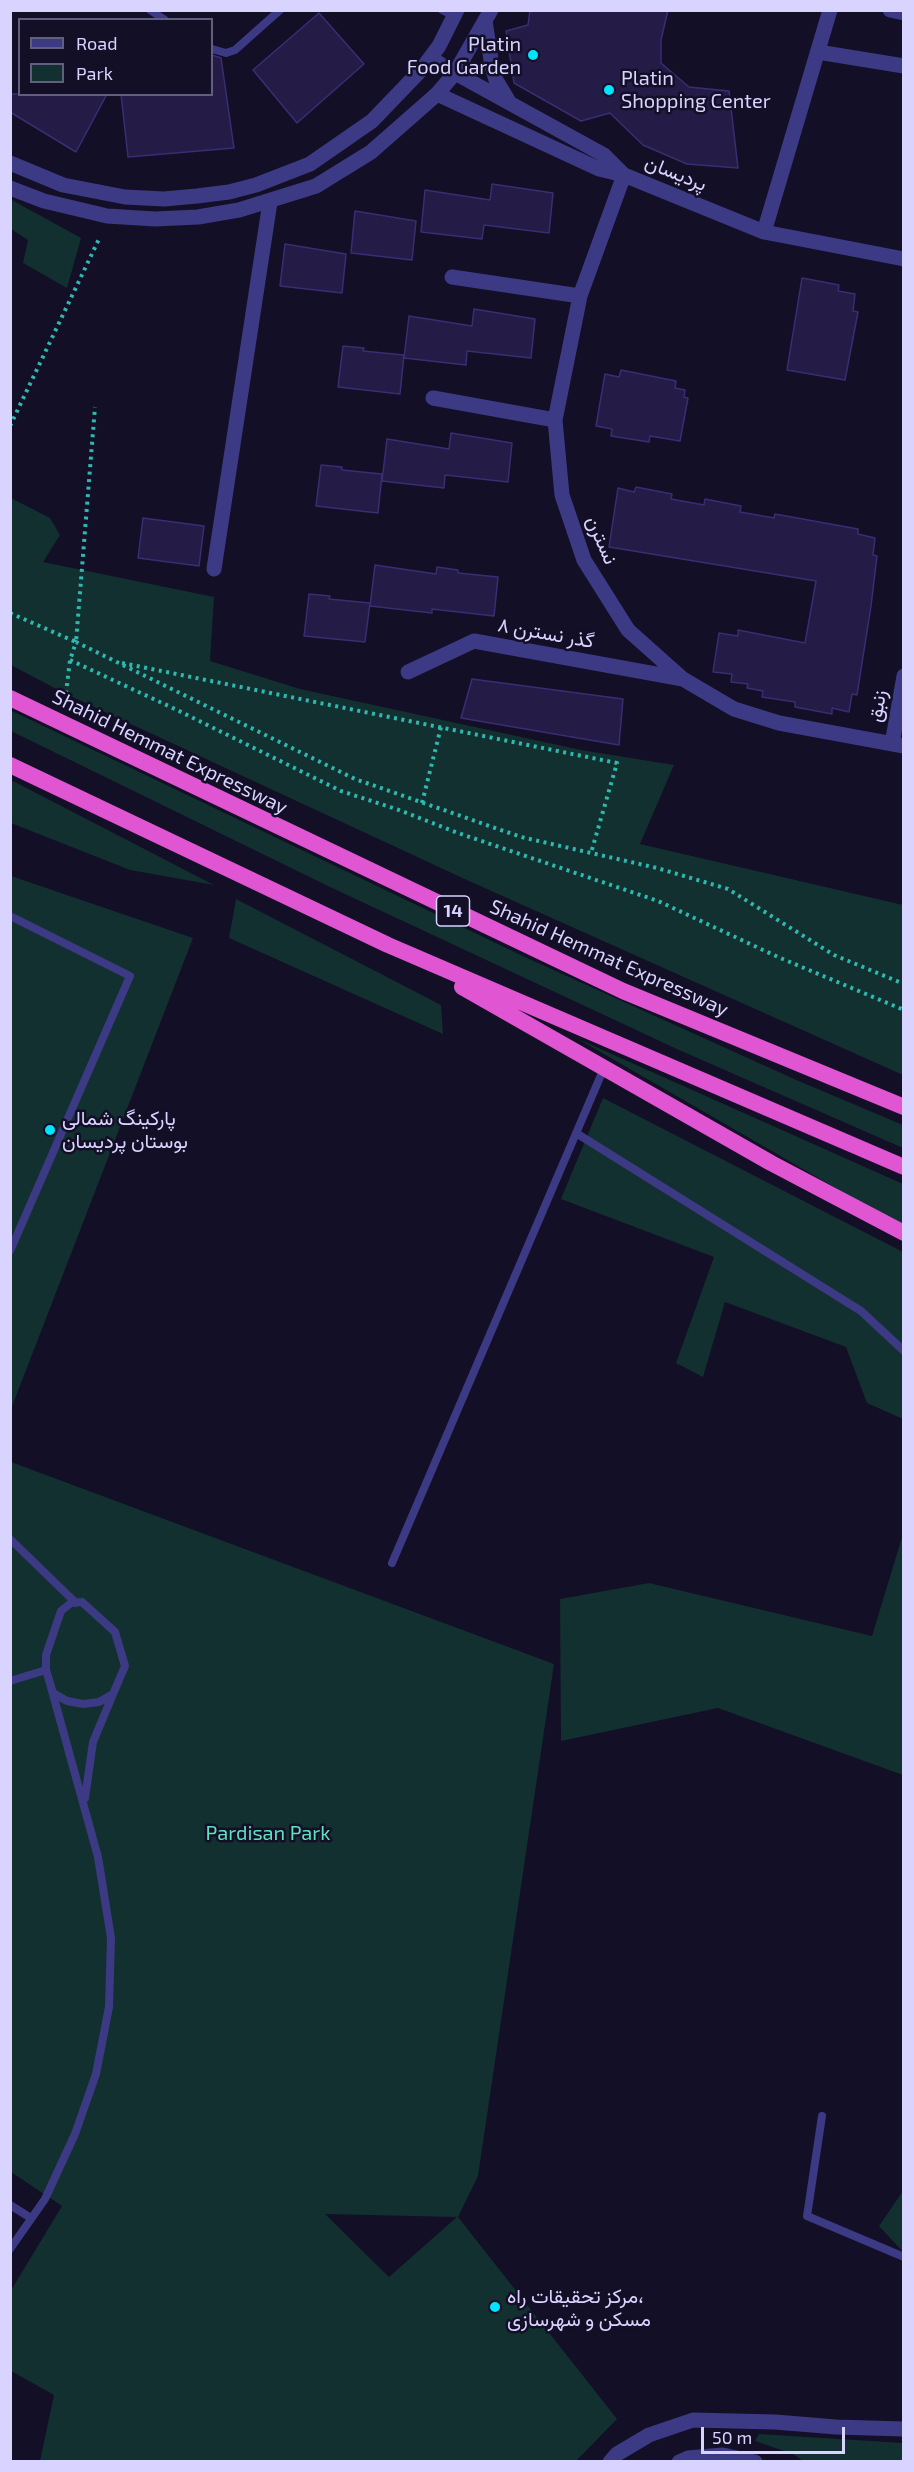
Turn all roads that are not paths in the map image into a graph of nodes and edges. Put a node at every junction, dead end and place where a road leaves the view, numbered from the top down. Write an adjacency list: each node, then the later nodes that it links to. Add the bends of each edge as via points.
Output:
1 (280, 10): 7 (lane, via 235,50 226,53)
2 (830, 10): 8 (street)
3 (890, 10): 5 (street)
4 (451, 12): 9 (street)
5 (903, 13)
6 (488, 16): 11 (street); 13 (street, via 492,66)
7 (213, 49)
8 (818, 52): 10 (street); 19 (street)
9 (430, 58): 11 (street, پردیسان); 16 (street, via 388,106 357,133 310,164)
10 (903, 66)
11 (455, 73): 12 (street); 13 (street, پردیسان)
12 (437, 94): 15 (street, via 599,169); 18 (street, via 390,138 346,169 316,186)
13 (510, 102): 15 (street, پردیسان, via 604,156)
14 (10, 163): 16 (street, via 63,185 125,197 196,196)
15 (624, 175): 19 (street, پردیسان); 22 (street, نسترن)
16 (271, 180): 18 (street)
17 (10, 188): 18 (street, via 44,201 107,216 155,219 198,217)
18 (270, 202): 25 (street)
19 (764, 232): 20 (street, پردیسان)
20 (903, 260)
21 (452, 276): 22 (street)
22 (580, 296): 24 (street, نسترن)
23 (433, 398): 24 (street)
24 (555, 420): 28 (street, نسترن, via 562,495 584,560 628,630)
25 (214, 569)
26 (408, 672): 28 (street, گذر نسترن ۸, via 474,641)
27 (903, 676): 30 (street, زنبق)
28 (683, 679): 30 (street, نسترن, via 734,709 779,723)
29 (10, 698): 35 (highway, Shahid Hemmat Expressway / 14, via 622,991)
30 (898, 745)
31 (10, 765): 33 (highway)
32 (10, 916): 39 (lane, via 130,976)
33 (388, 945): 34 (highway); 37 (highway)
34 (604, 1068): 36 (lane); 38 (highway)
35 (903, 1107)
36 (576, 1133): 40 (lane, via 861,1311); 42 (lane)
37 (903, 1167)
38 (903, 1233)
39 (10, 1251)
40 (903, 1351)
41 (10, 1539): 43 (lane)
42 (392, 1563)
43 (76, 1603): 44 (lane, via 61,1611 46,1655); 47 (lane, via 88,1605 115,1632 125,1666)
44 (46, 1670): 45 (lane); 46 (lane)
45 (49, 1680): 47 (lane, via 53,1693 67,1701 99,1702); 48 (lane)
46 (10, 1681)
47 (113, 1694): 48 (lane, via 93,1742)
48 (84, 1803): 51 (lane, via 98,1857 111,1938 109,2007 96,2074 75,2134 45,2199)
49 (822, 2116): 53 (lane, via 807,2216)
50 (10, 2205): 51 (lane)
51 (31, 2218): 52 (lane)
52 (10, 2248)
53 (903, 2257)
54 (903, 2429): 55 (street, via 693,2420 649,2434)
55 (610, 2462)
56 (679, 2462): 57 (street, via 723,2455)
57 (755, 2462)

